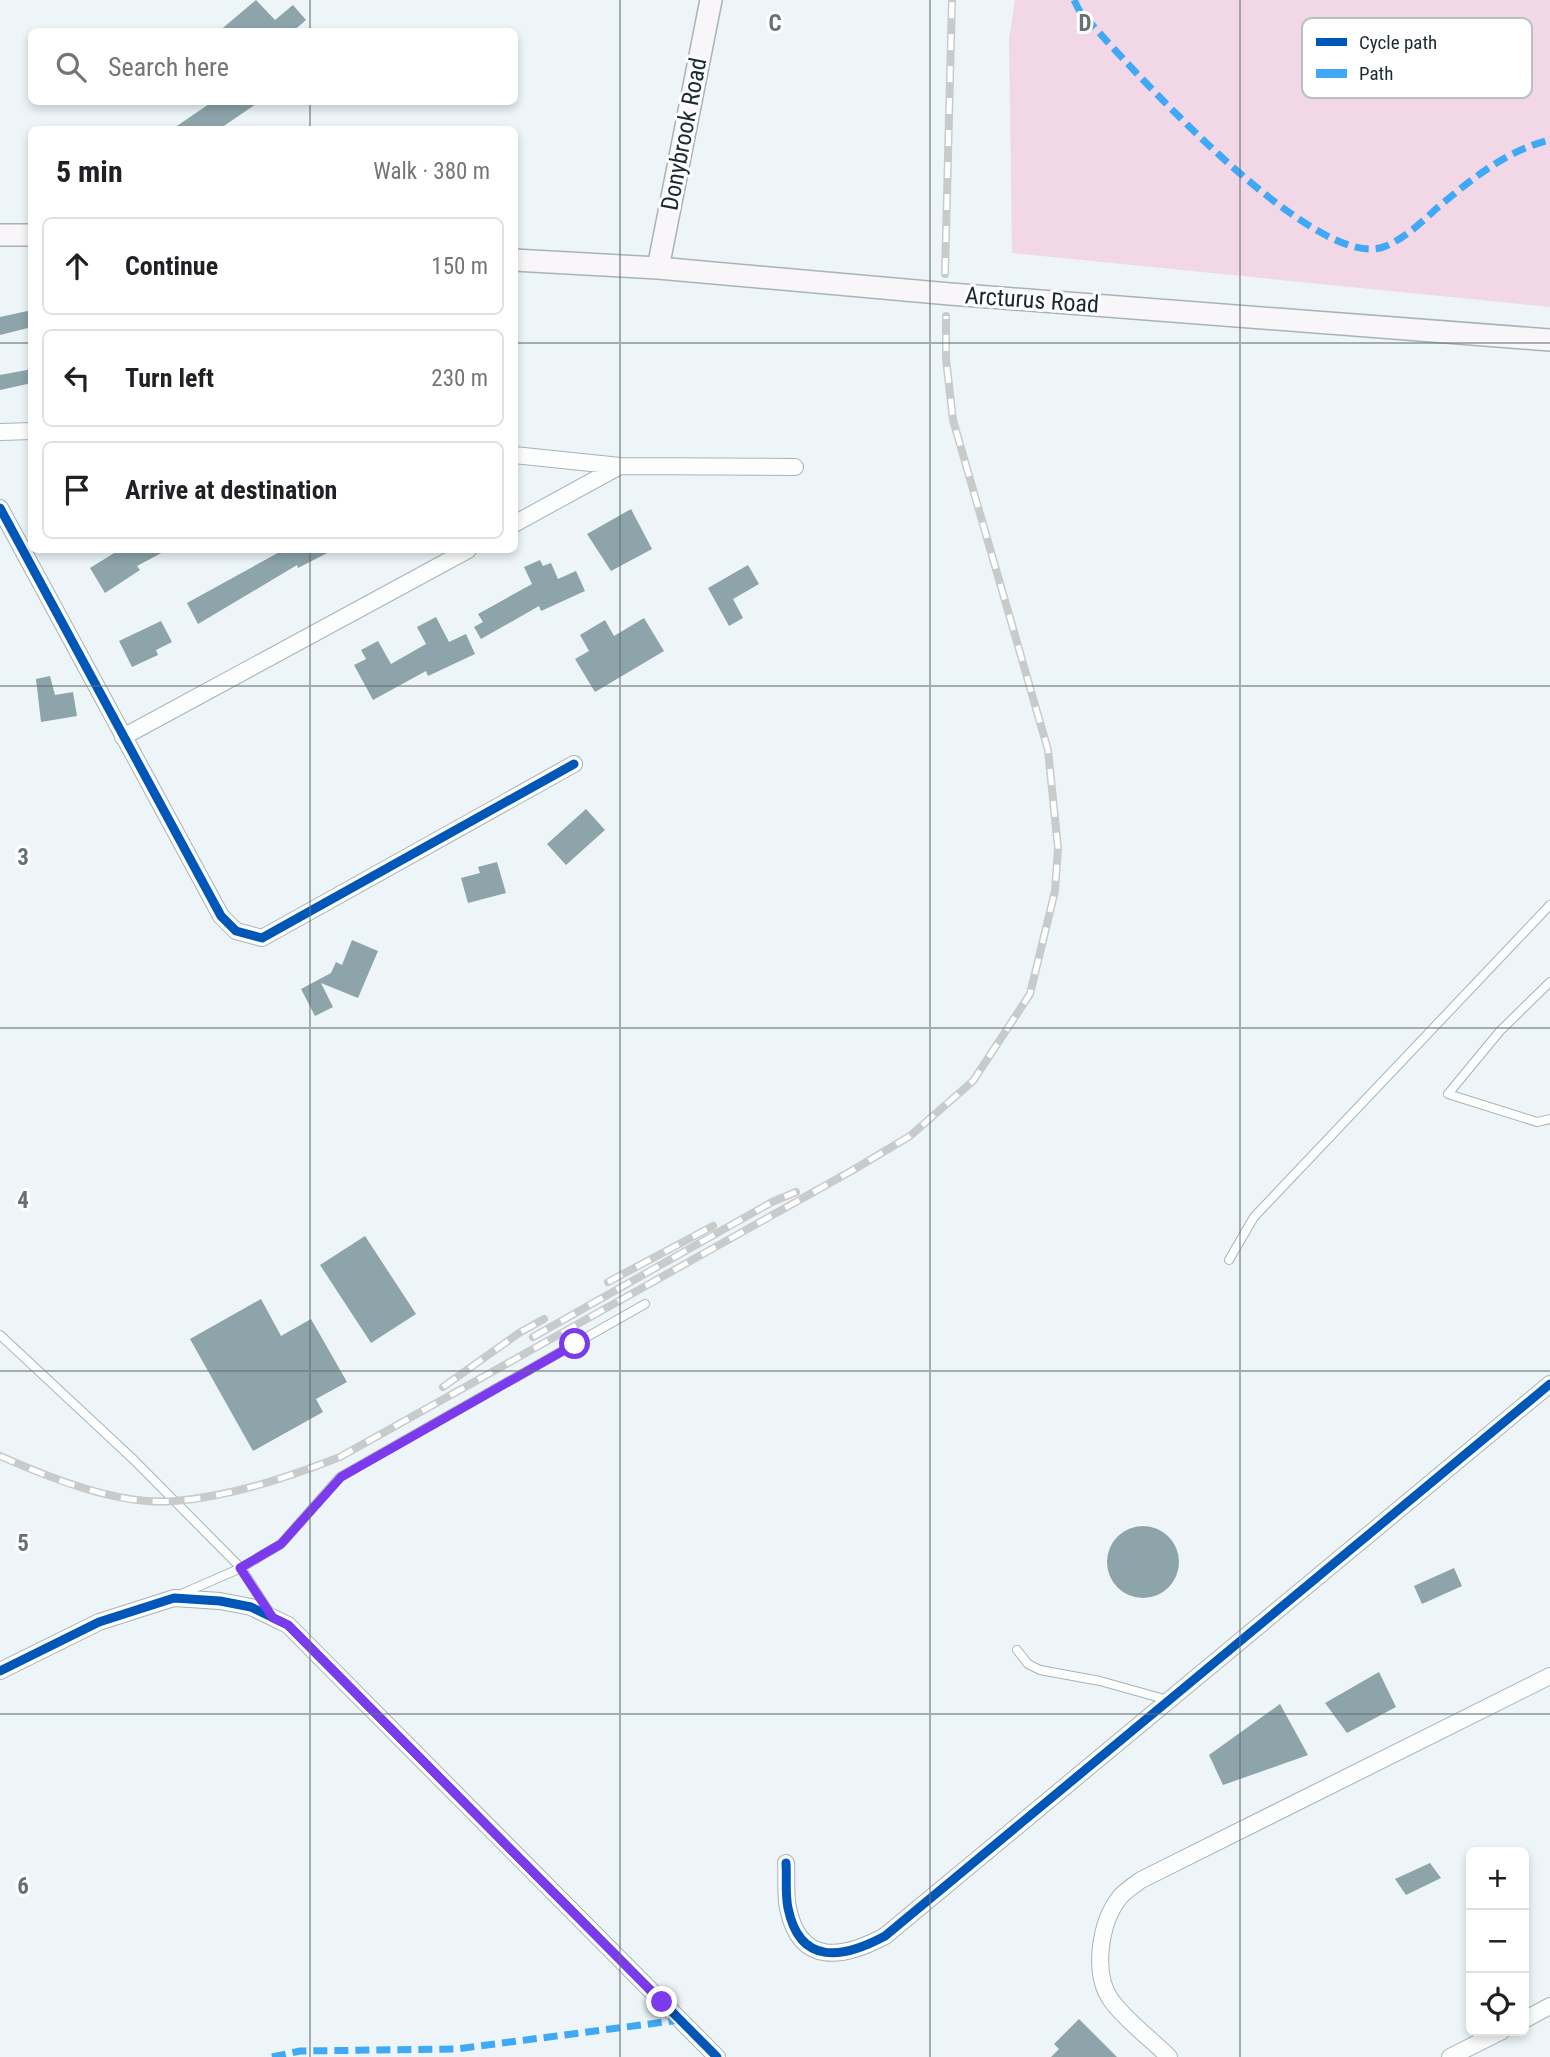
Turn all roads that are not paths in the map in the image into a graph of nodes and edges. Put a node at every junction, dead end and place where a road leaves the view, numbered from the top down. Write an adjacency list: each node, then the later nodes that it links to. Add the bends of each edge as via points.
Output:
1 (711, 0): 5 (main road, Donybrook Road)
2 (0, 235): 3 (main road)
3 (28, 235)
4 (518, 260): 5 (main road, Arcturus Road)
5 (657, 268): 6 (main road, Arcturus Road)
6 (1550, 340)
7 (28, 431): 8 (street)
8 (0, 432)
9 (518, 454): 10 (street)
10 (620, 466): 11 (street); 13 (street)
11 (795, 467)
12 (0, 508): 15 (street)
13 (518, 522)
14 (462, 553): 15 (street)
15 (123, 737): 16 (street, via 221,916 236,931 262,938)
16 (574, 764)
17 (1550, 905): 20 (lane, via 1254,1217)
18 (1550, 982): 19 (lane, via 1500,1031 1448,1094 1537,1122)
19 (1550, 1118)
20 (1229, 1260)
21 (645, 1304): 24 (lane, via 341,1477 281,1544)
22 (0, 1335): 24 (lane, via 134,1460)
23 (1550, 1384): 30 (street)
24 (240, 1568): 25 (lane); 26 (lane)
25 (174, 1598): 26 (street, via 251,1607); 28 (street, via 99,1622)
26 (273, 1618): 35 (street, via 288,1625)
27 (1017, 1650): 30 (lane, via 1040,1670)
28 (0, 1671)
29 (1550, 1676): 36 (street, via 1141,1880 1120,1897 1105,1927 1103,1980 1111,1999)
30 (1168, 1700): 31 (street, via 885,1936 859,1950 836,1956 815,1951 797,1931 788,1907)
31 (786, 1863)
32 (1550, 2006): 33 (street)
33 (1529, 2017)
34 (1492, 2036): 37 (street)
35 (716, 2057)
36 (1169, 2057)
37 (1450, 2057)

